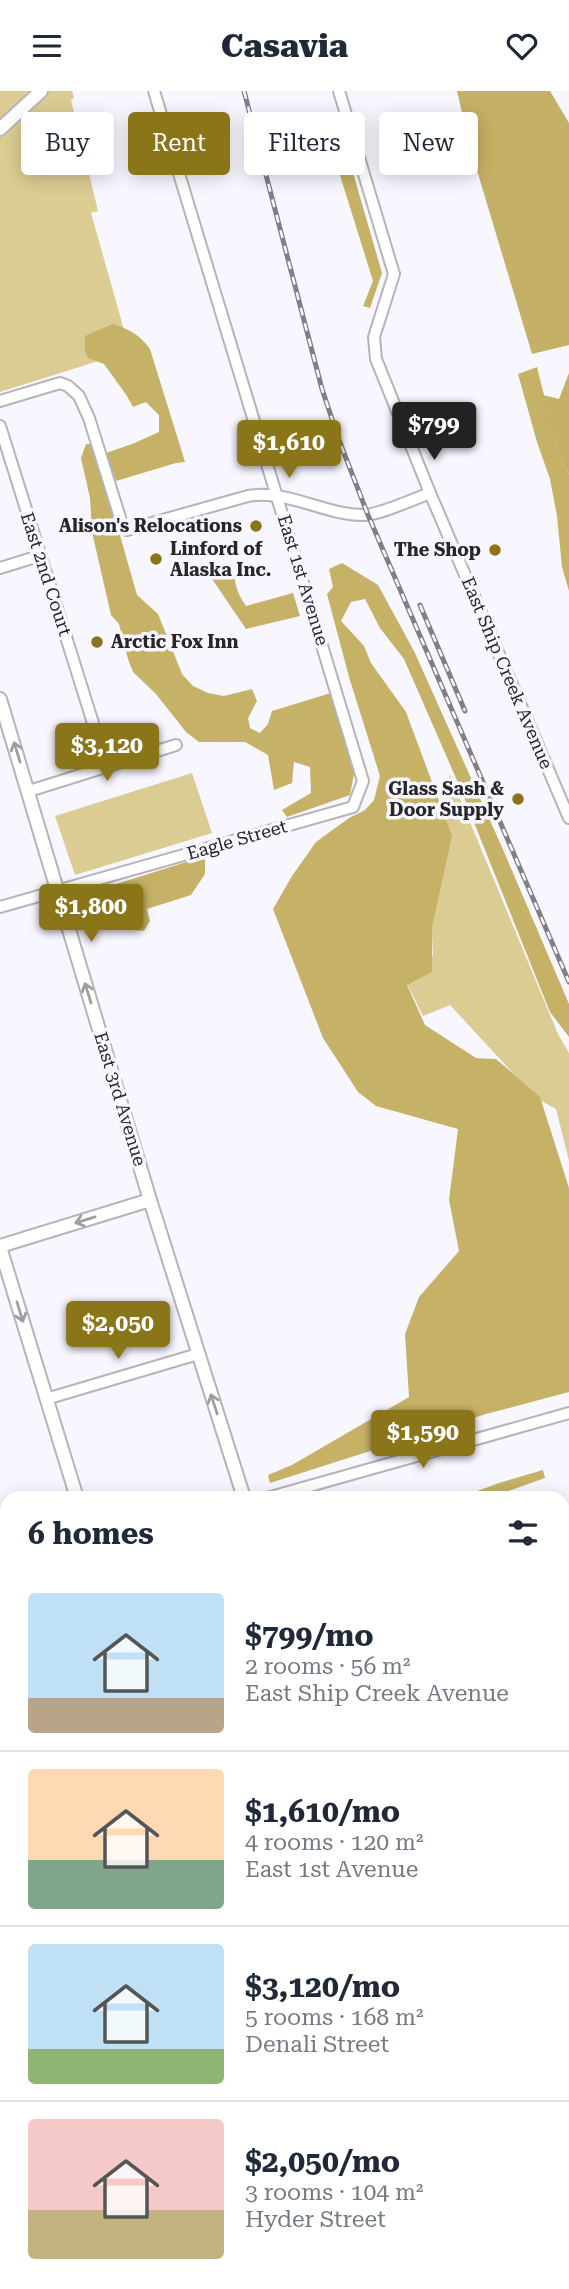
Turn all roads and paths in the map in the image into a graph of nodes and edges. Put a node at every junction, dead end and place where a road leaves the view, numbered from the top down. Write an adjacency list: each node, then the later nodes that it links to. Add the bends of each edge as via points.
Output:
1 (41, 91): 4 (main road)
2 (154, 91): 8 (street, East 1st Avenue)
3 (339, 91): 7 (street, East Ship Creek Avenue, via 394,274 374,337 376,359)
4 (0, 129)
5 (0, 401): 8 (street, via 60,383 79,396 127,530 248,496)
6 (0, 426): 9 (street, East 2nd Court)
7 (430, 493): 8 (street, via 368,515); 16 (street, East Ship Creek Avenue)
8 (277, 496): 15 (street, East 1st Avenue, via 363,781)
9 (39, 556): 10 (street); 12 (street, East 2nd Court)
10 (0, 568)
11 (0, 699): 14 (main road, East 3rd Avenue, one-way to 11)
12 (93, 723)
13 (176, 745): 14 (street)
14 (29, 791): 17 (main road, East 3rd Avenue)
15 (353, 807): 17 (street, Eagle Street)
16 (569, 818)
17 (57, 890): 18 (street, Eagle Street); 19 (main road, East 3rd Avenue, one-way to 17)
18 (0, 907)
19 (150, 1199): 20 (main road, one-way to 20); 21 (main road, East 3rd Avenue)
20 (0, 1246): 22 (main road, one-way to 22)
21 (198, 1354): 22 (street); 24 (main road, East 3rd Avenue, one-way to 21)
22 (46, 1399): 25 (main road)
23 (569, 1413): 28 (street)
24 (235, 1469): 26 (main road); 27 (main road, East 3rd Avenue)
25 (75, 1491)
26 (234, 1491)
27 (242, 1491)
28 (292, 1491)

